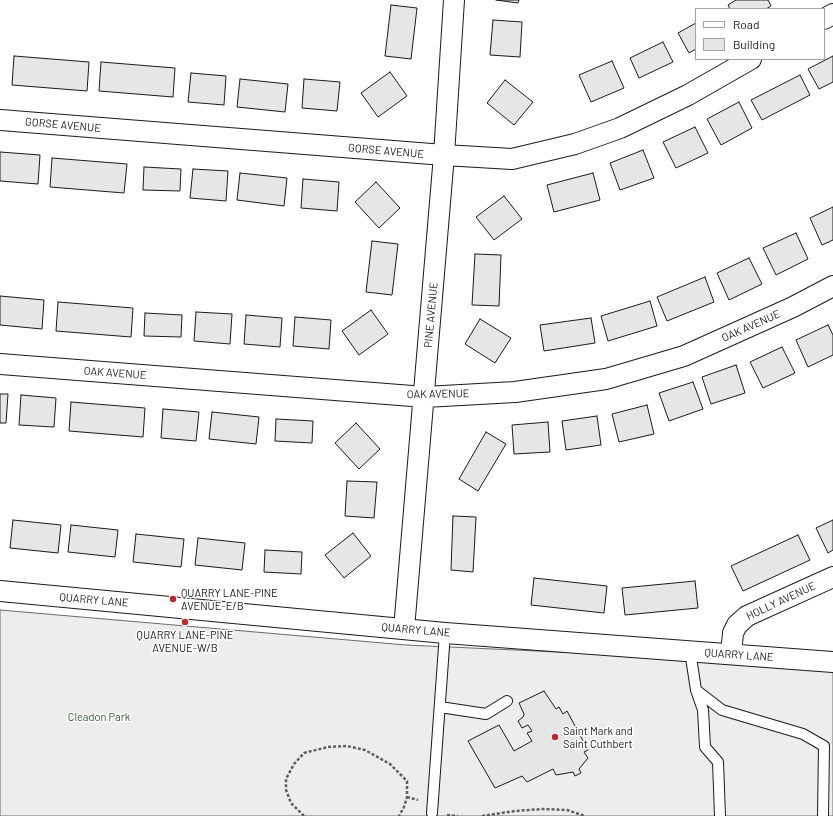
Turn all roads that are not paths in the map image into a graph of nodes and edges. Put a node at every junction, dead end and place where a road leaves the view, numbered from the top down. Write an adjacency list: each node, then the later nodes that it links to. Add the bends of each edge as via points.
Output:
1 (454, 0): 4 (street, PINE AVENUE)
2 (749, 60): 4 (street, GORSE AVENUE, via 688,95 575,144 512,159)
3 (0, 120): 4 (street, GORSE AVENUE)
4 (444, 155): 7 (street, PINE AVENUE)
5 (833, 286): 7 (street, OAK AVENUE, via 684,356 606,379 515,392)
6 (0, 364): 7 (street, OAK AVENUE)
7 (425, 397): 10 (street, PINE AVENUE)
8 (833, 577): 13 (street, HOLLY AVENUE, via 747,616 733,633)
9 (0, 591): 10 (street, QUARRY LANE)
10 (404, 629): 11 (street, QUARRY LANE)
11 (445, 632): 12 (street, QUARRY LANE); 17 (lane)
12 (690, 651): 13 (street, QUARRY LANE); 15 (lane)
13 (731, 654): 14 (street, QUARRY LANE)
14 (833, 662)
15 (696, 690): 18 (lane, via 722,710 803,734); 20 (lane, via 703,710 705,747 718,762)
16 (507, 700): 17 (lane, via 486,714)
17 (440, 707): 19 (lane)
18 (828, 746): 21 (lane)
19 (432, 813)
20 (720, 816)
21 (823, 816)

